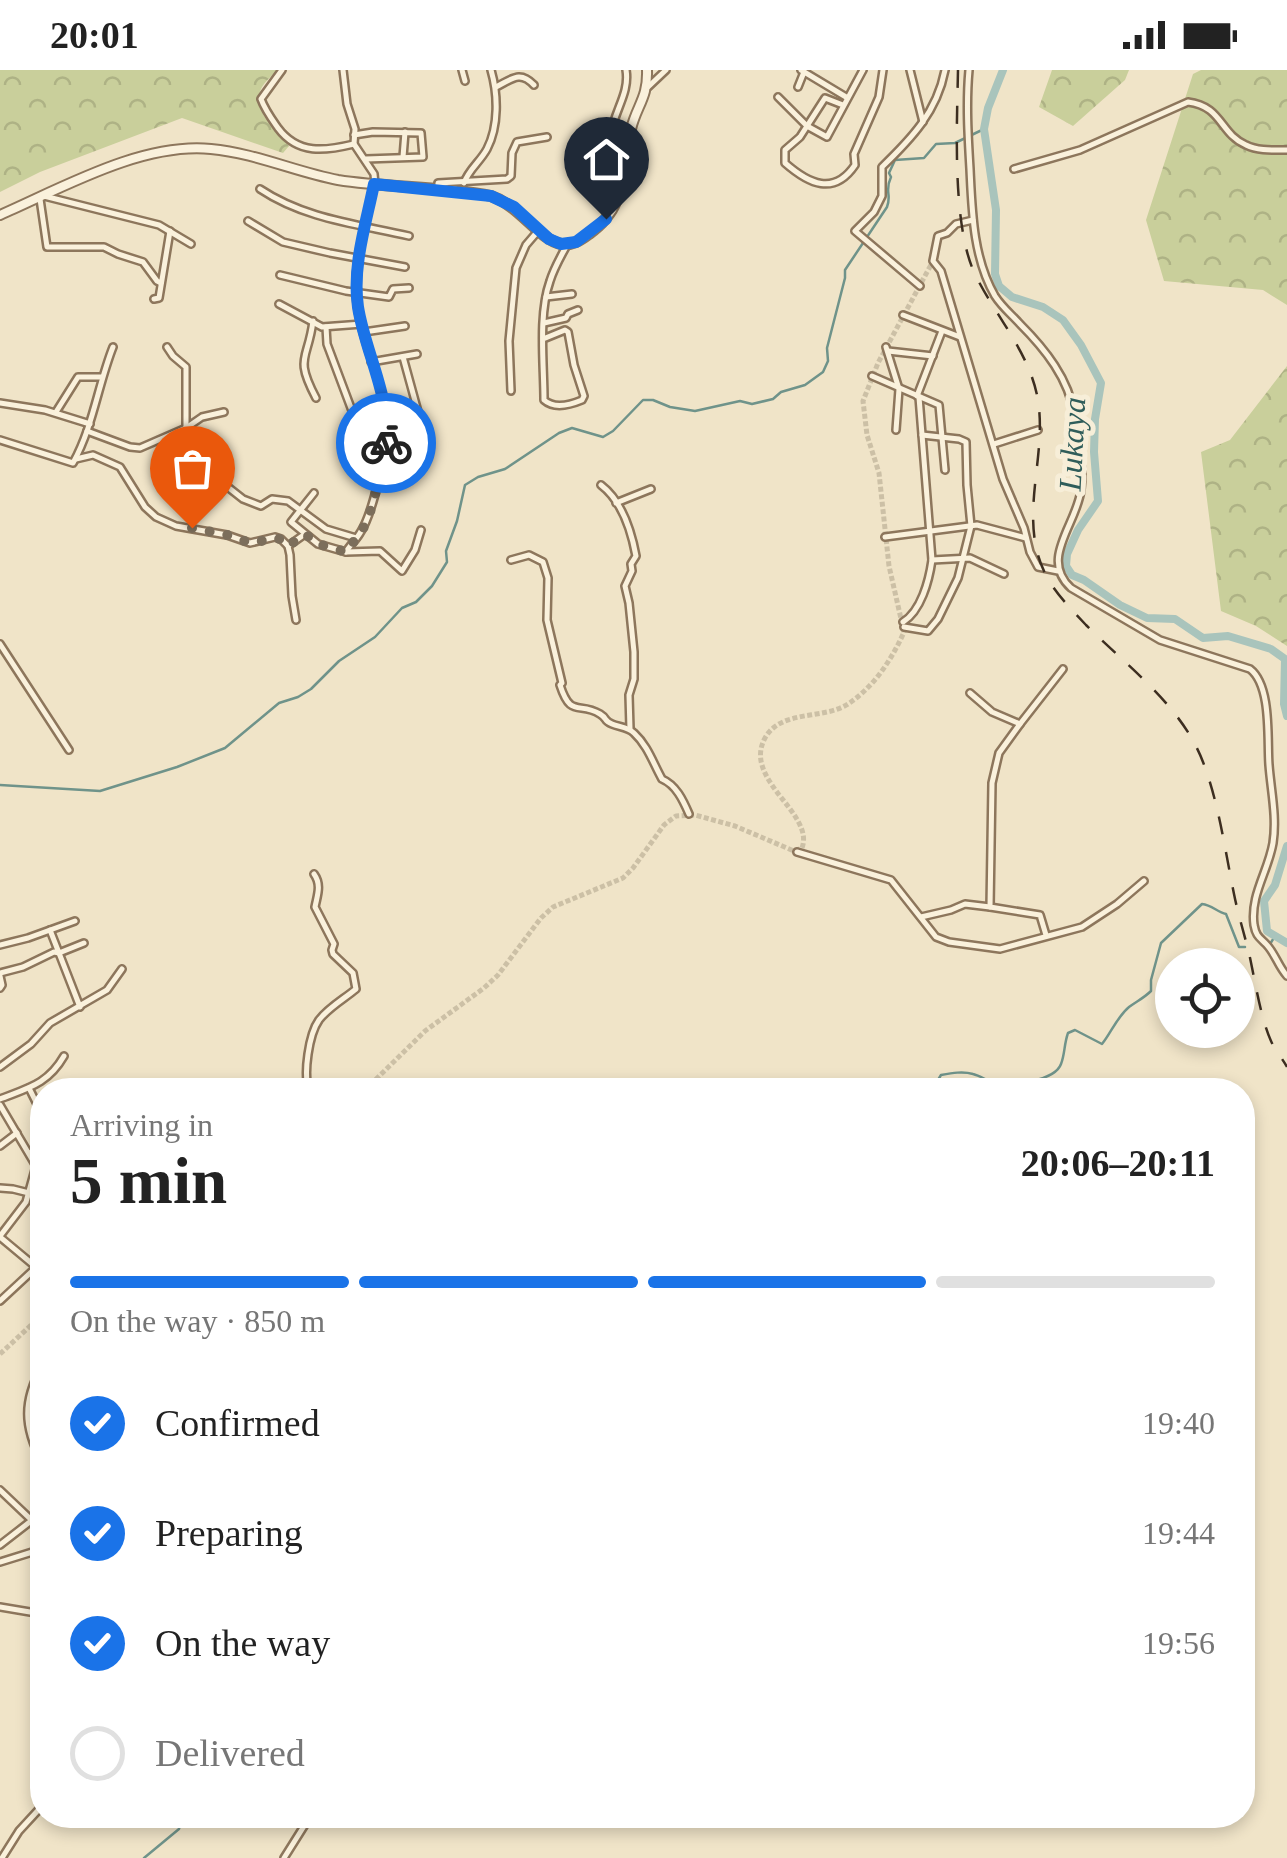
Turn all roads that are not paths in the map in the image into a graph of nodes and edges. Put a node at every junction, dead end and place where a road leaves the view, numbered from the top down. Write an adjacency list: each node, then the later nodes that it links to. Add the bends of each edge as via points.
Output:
1 (282, 70): 27 (street, via 261,98 284,136 326,151)
2 (344, 70): 25 (street)
3 (462, 70): 15 (street)
4 (491, 70): 17 (street)
5 (626, 70): 37 (street, via 628,85 612,124)
6 (647, 70): 19 (street)
7 (666, 70): 19 (street)
8 (864, 70): 21 (street)
9 (883, 70): 23 (street, via 846,178 816,182 785,163 784,152)
10 (910, 70): 22 (street)
11 (945, 70): 22 (street)
12 (969, 70): 39 (street)
13 (803, 71): 18 (street); 21 (street)
14 (518, 73): 16 (street); 17 (street)
15 (466, 81)
16 (534, 85)
17 (496, 87): 32 (street, via 489,144)
18 (798, 87)
19 (648, 88): 37 (street)
20 (778, 96): 23 (street)
21 (845, 101): 23 (street, via 825,98); 23 (street, via 827,137)
22 (923, 122): 51 (street, via 882,167 882,196 855,232)
23 (807, 126)
24 (405, 132): 25 (street); 29 (street); 29 (street, via 421,133 423,158)
25 (354, 135): 27 (street)
26 (547, 137): 32 (street, via 517,142 507,179)
27 (354, 144): 30 (street)
28 (1287, 150): 31 (street, via 1250,148 1213,111 1188,102 1080,150)
29 (403, 157): 30 (street)
30 (366, 159): 33 (street)
31 (1014, 169)
32 (464, 183): 35 (street, via 438,183)
33 (374, 184): 35 (street); 36 (street, via 202,148 142,156); 41 (street)
34 (260, 189): 41 (street, via 314,215)
35 (438, 191): 42 (street, via 500,199)
36 (42, 197): 38 (street); 43 (street); 50 (street, via 47,247 104,247 142,262)
37 (612, 209): 46 (street, via 596,229)
38 (0, 215)
39 (973, 220): 66 (street, via 938,236 934,261); 112 (street, via 992,292 1048,353 1073,407 1081,488 1057,554)
40 (248, 222): 47 (street, via 280,241)
41 (366, 226): 44 (street); 47 (street)
42 (539, 230): 46 (street); 77 (street, via 516,268)
43 (170, 231): 45 (street); 50 (street)
44 (408, 236)
45 (192, 244)
46 (567, 245): 55 (street)
47 (359, 258): 48 (street); 53 (street)
48 (405, 266)
49 (280, 275): 53 (street)
50 (161, 283): 56 (street)
51 (920, 286)
52 (409, 288): 53 (street, via 393,289 390,297)
53 (356, 292): 64 (street)
54 (572, 294): 55 (street)
55 (546, 297): 61 (street)
56 (154, 299)
57 (279, 304): 60 (street)
58 (578, 310): 61 (street)
59 (903, 315): 65 (street)
60 (313, 321): 63 (street); 79 (street, via 304,374)
61 (544, 323): 67 (street)
62 (406, 326): 64 (street)
63 (326, 327): 64 (street); 83 (street)
64 (363, 328): 73 (street)
65 (942, 332): 66 (street); 71 (street)
66 (960, 337): 92 (street)
67 (544, 339): 67 (street, via 545,402 582,400 568,332)
68 (113, 347): 75 (street)
69 (167, 347): 86 (street, via 186,367)
70 (417, 354): 72 (street)
71 (932, 356): 76 (street, via 887,349); 78 (street)
72 (402, 357): 73 (street); 84 (street)
73 (372, 362): 105 (street, via 386,440)
74 (872, 376): 76 (street)
75 (102, 377): 81 (street, via 78,377); 85 (street)
76 (899, 389): 78 (street); 87 (street)
77 (510, 391)
78 (918, 397): 89 (street); 90 (street, via 940,405)
79 (316, 398)
80 (0, 404): 81 (street)
81 (56, 412): 85 (street)
82 (224, 412): 86 (street)
83 (354, 416)
84 (420, 419)
85 (88, 427): 86 (street, via 136,448); 93 (street)
86 (186, 428): 99 (street, via 191,445 238,496 261,506 282,499)
87 (896, 430)
88 (1038, 430): 92 (street)
89 (922, 435): 90 (street); 102 (street)
90 (943, 438): 94 (street); 100 (street, via 967,443)
91 (0, 440): 93 (street)
92 (994, 444): 106 (street)
93 (76, 459): 107 (street, via 93,455 120,468 145,506 176,526 250,543 278,538)
94 (945, 470)
95 (601, 486): 98 (street)
96 (650, 490): 98 (street)
97 (314, 493): 99 (street)
98 (616, 503): 119 (street, via 636,555 624,584 634,652)
99 (300, 508): 103 (street, via 291,523); 105 (street, via 326,529)
100 (970, 526): 102 (street); 106 (street); 109 (street)
101 (421, 530): 108 (street, via 402,570 381,551)
102 (930, 532): 104 (street); 111 (street)
103 (305, 534): 107 (street); 108 (street)
104 (885, 537)
105 (356, 538): 108 (street)
106 (1026, 538): 112 (street, via 1038,567)
107 (288, 546): 114 (street)
108 (346, 552)
109 (964, 557): 111 (street); 111 (street, via 926,631 904,624 929,580); 113 (street)
110 (511, 560): 119 (street, via 529,555 543,562 547,621 568,703)
111 (932, 560)
112 (1058, 571): 135 (street, via 1070,588 1156,638 1250,669 1258,678 1270,735 1274,821 1254,900 1254,927)
113 (1004, 574)
114 (296, 620)
115 (0, 644): 120 (street)
116 (1062, 669): 118 (street)
117 (970, 693): 118 (street)
118 (1020, 724): 125 (street, via 996,759 992,783)
119 (630, 730): 121 (street)
120 (69, 750)
121 (689, 814)
122 (797, 852): 126 (street, via 891,880)
123 (314, 874): 141 (street, via 315,907 333,954 354,973 356,988 314,1028)
124 (1144, 881): 129 (street, via 1082,927)
125 (990, 907): 126 (street, via 965,904); 129 (street, via 1040,915)
126 (920, 917): 129 (street, via 949,942 1000,948)
127 (74, 921): 128 (street)
128 (50, 930): 131 (street); 132 (street)
129 (1046, 936)
130 (84, 942): 132 (street)
131 (0, 945)
132 (59, 954): 134 (street); 137 (street)
133 (122, 969): 137 (street)
134 (0, 974): 136 (street)
135 (1287, 976)
136 (0, 988)
137 (80, 1007): 139 (street, via 50,1023)
138 (64, 1056): 140 (street)
139 (0, 1067)
140 (45, 1078)
141 (306, 1078)
142 (29, 1088): 143 (street)
143 (0, 1102): 144 (street)
144 (18, 1133): 145 (street); 146 (street)
145 (0, 1146)
146 (30, 1153)
147 (0, 1188): 149 (street)
148 (30, 1191): 149 (street)
149 (29, 1194): 150 (street)
150 (0, 1237): 151 (street)
151 (30, 1262)
152 (30, 1273): 153 (street)
153 (0, 1301)
154 (30, 1396): 155 (street)
155 (30, 1423)
156 (0, 1490): 157 (street)
157 (30, 1519)
158 (30, 1521): 159 (street)
159 (0, 1545)
160 (30, 1553): 161 (street)
161 (0, 1562)
162 (0, 1607): 163 (street)
163 (30, 1612)
164 (30, 1819): 166 (street)
165 (303, 1828): 167 (street)
166 (2, 1858)
167 (284, 1858)

